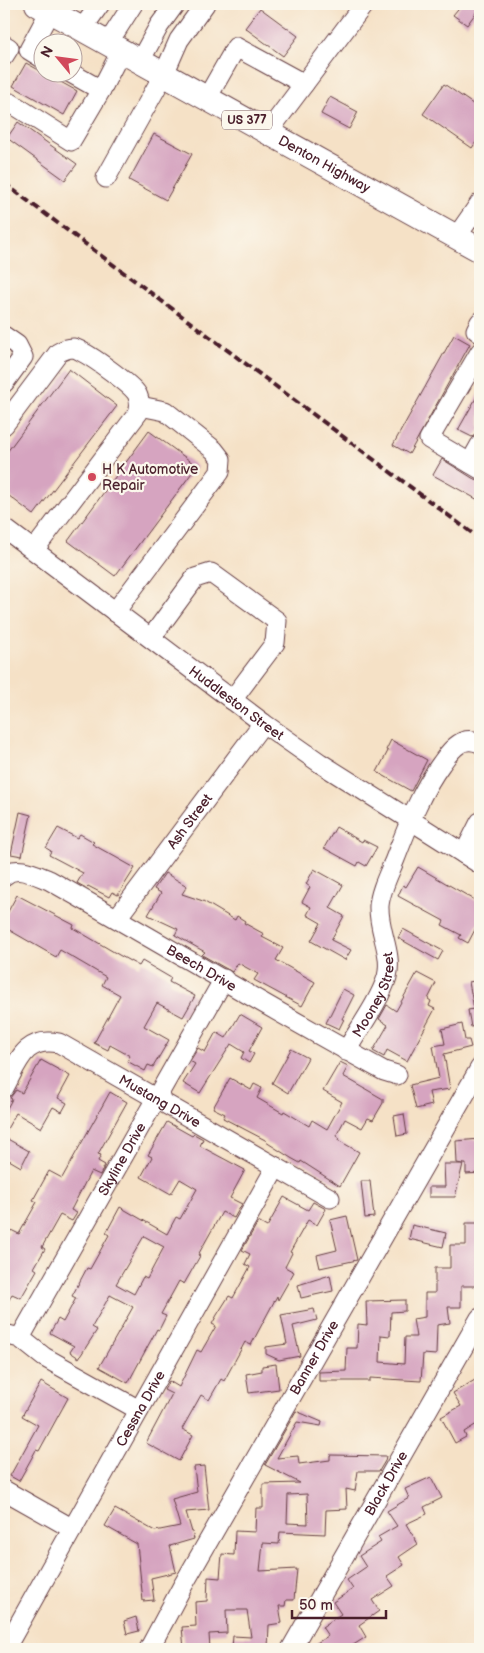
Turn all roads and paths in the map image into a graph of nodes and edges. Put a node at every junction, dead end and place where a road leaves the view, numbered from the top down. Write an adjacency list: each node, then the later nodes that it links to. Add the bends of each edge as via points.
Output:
1 (100, 4): 7 (street)
2 (133, 4): 12 (street)
3 (175, 4): 12 (street, via 159,26)
4 (205, 4): 14 (street, via 179,40)
5 (364, 4): 16 (street)
6 (43, 7): 7 (main road, Denton Highway / US 377); 8 (street)
7 (82, 29): 12 (main road, Denton Highway / US 377)
8 (35, 32)
9 (32, 41): 11 (street, via 29,50)
10 (4, 45): 13 (street, via 10,48)
11 (32, 52)
12 (123, 52): 14 (main road, Denton Highway / US 377); 17 (street)
13 (4, 56)
14 (164, 74): 18 (main road, Denton Highway / US 377); 21 (street)
15 (82, 79): 17 (street)
16 (304, 84): 18 (street, via 236,47); 20 (street)
17 (101, 90): 19 (street, via 70,142)
18 (207, 98): 20 (main road, Denton Highway / US 377)
19 (12, 103)
20 (268, 132): 23 (main road, Denton Highway / US 377)
21 (106, 178)
22 (480, 203): 23 (street)
23 (456, 236): 24 (main road, Denton Highway / US 377)
24 (480, 250)
25 (480, 322): 26 (street, via 476,330)
26 (480, 333)
27 (4, 336): 29 (street, via 17,345 22,357)
28 (480, 352): 33 (street, via 430,439)
29 (4, 383)
30 (140, 406): 31 (street, via 138,395 131,387 84,352 64,349); 35 (street, via 138,413); 36 (street, via 166,411 214,450 221,459 221,466 220,472)
31 (4, 425)
32 (480, 445): 33 (street)
33 (475, 466)
34 (4, 528): 35 (street, Huddleston Street)
35 (34, 550): 36 (street, Huddleston Street)
36 (115, 612): 37 (street, Huddleston Street)
37 (151, 638): 38 (street, Huddleston Street); 38 (street, via 195,578 211,574 277,621 275,643)
38 (232, 700): 39 (street, Huddleston Street)
39 (263, 723): 41 (street, Huddleston Street); 45 (street, Ash Street)
40 (480, 743): 41 (street, Mooney Street, via 471,740 460,743 450,752 429,780)
41 (410, 820): 43 (street, Huddleston Street); 47 (street, Mooney Street, via 379,905 389,965 386,978)
42 (480, 822): 43 (street)
43 (472, 859)
44 (4, 876): 45 (street, Beech Drive, via 16,871 31,873)
45 (117, 918): 46 (street, Beech Drive)
46 (224, 979): 47 (street, Beech Drive); 51 (street, Skyline Drive)
47 (346, 1050): 49 (street, Beech Drive, via 384,1072)
48 (480, 1068): 60 (street, Banner Drive, via 182,1586)
49 (397, 1074)
50 (7, 1076): 51 (street, Mustang Drive, via 22,1053 33,1046 59,1043)
51 (156, 1099): 52 (street, Mustang Drive); 55 (street, Skyline Drive)
52 (276, 1167): 53 (street, Mustang Drive); 56 (street, Cessna Drive)
53 (330, 1198)
54 (480, 1318): 61 (street, Black Drive)
55 (12, 1336): 56 (street)
56 (139, 1410): 58 (street, Cessna Drive)
57 (4, 1490): 58 (street)
58 (73, 1529): 59 (street, Cessna Drive)
59 (6, 1649)
60 (149, 1649)
61 (291, 1649)

